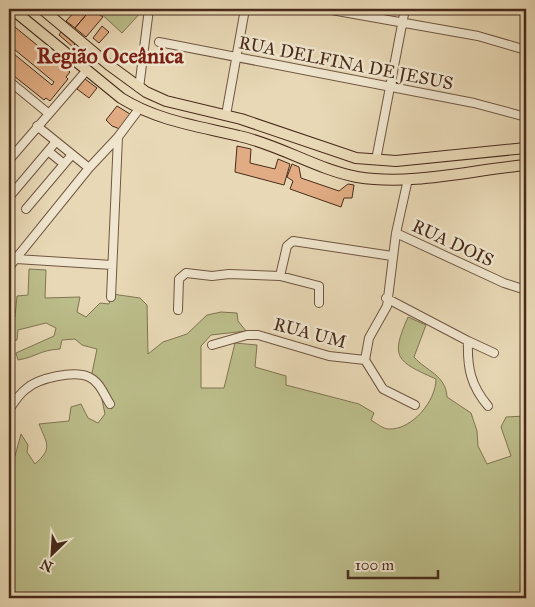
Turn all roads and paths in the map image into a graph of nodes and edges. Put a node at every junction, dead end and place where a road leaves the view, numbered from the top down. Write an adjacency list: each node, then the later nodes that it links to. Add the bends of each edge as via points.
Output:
1 (12, 9): 11 (main road)
2 (42, 9): 13 (main road)
3 (148, 9): 13 (street, via 142,72)
4 (245, 9): 10 (street)
5 (326, 9): 7 (street)
6 (405, 9): 7 (street)
7 (402, 23): 9 (street, via 478,36); 14 (street)
8 (159, 42): 10 (street, RUA DELFINA DE JESUS)
9 (526, 50)
10 (236, 57): 14 (street, RUA DELFINA DE JESUS); 17 (street)
11 (87, 70): 15 (main road); 16 (street)
12 (9, 81): 16 (street)
13 (134, 84): 17 (main road, via 166,101)
14 (390, 88): 18 (street, RUA DELFINA DE JESUS, via 474,102); 27 (street)
15 (139, 109): 20 (main road); 21 (street)
16 (48, 113): 19 (street)
17 (226, 115): 20 (main road); 27 (main road, via 318,147)
18 (526, 117)
19 (37, 126): 26 (street); 30 (street)
20 (228, 134): 31 (main road, via 266,143 356,176)
21 (118, 137): 30 (street); 37 (street)
22 (54, 144): 24 (street)
23 (526, 148): 27 (main road, via 412,160)
24 (48, 151): 28 (street); 32 (street)
25 (70, 157): 28 (street)
26 (9, 160)
27 (376, 160)
28 (64, 164): 33 (street)
29 (526, 165): 31 (main road)
30 (89, 168): 36 (street)
31 (408, 179): 34 (street, RUA UM)
32 (10, 196)
33 (26, 209)
34 (396, 233): 35 (street, RUA UM); 40 (street, RUA DOIS)
35 (392, 256): 39 (street, via 295,241 287,246); 42 (street, RUA UM)
36 (16, 259): 37 (street); 38 (street)
37 (112, 265): 41 (street)
38 (9, 267)
39 (280, 276): 43 (street, via 319,286); 44 (street, via 184,274 179,279)
40 (526, 290)
41 (111, 297)
42 (386, 298): 45 (street); 48 (street, RUA UM, via 384,314 369,338)
43 (319, 302)
44 (178, 310)
45 (468, 342): 47 (street); 51 (street, via 473,384)
46 (212, 345): 48 (street, RUA UM, via 246,335 258,335 328,356)
47 (494, 352)
48 (365, 360): 50 (street, via 383,388)
49 (110, 404): 52 (street, via 103,390 90,377 74,374 32,384 18,396)
50 (415, 405)
51 (488, 406)
52 (9, 410)

